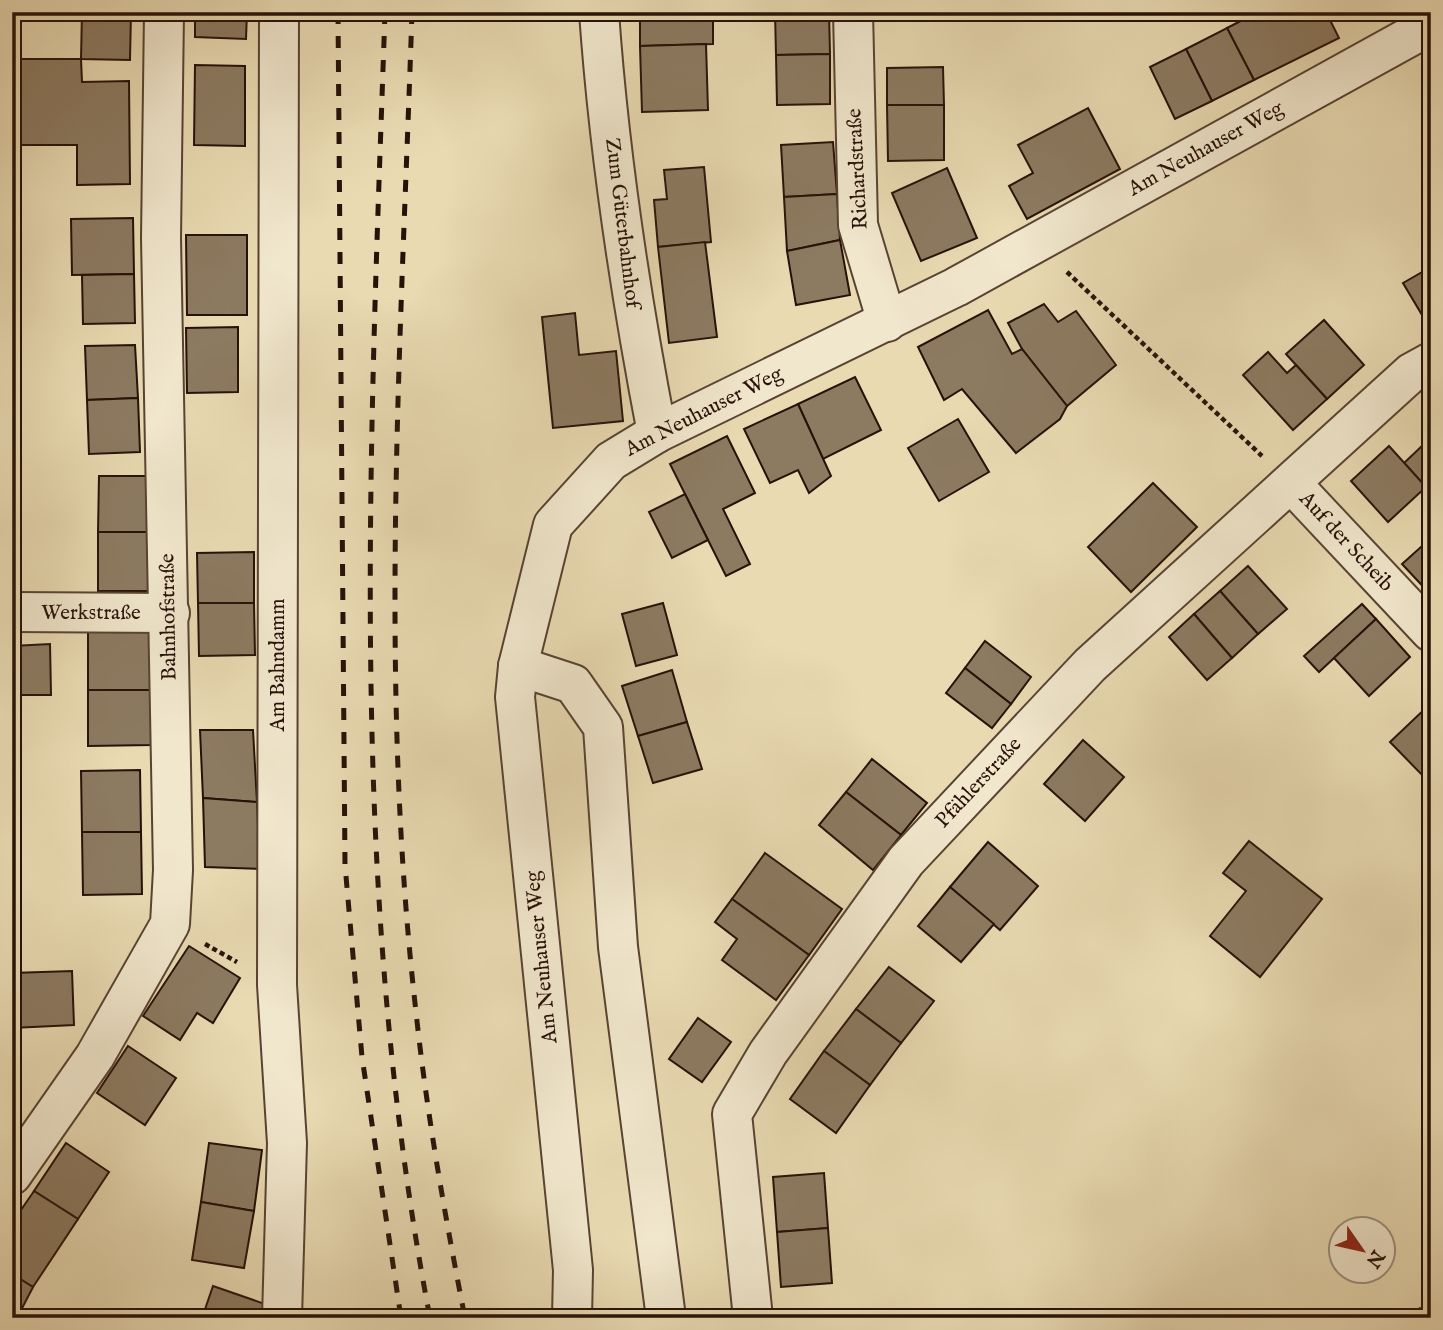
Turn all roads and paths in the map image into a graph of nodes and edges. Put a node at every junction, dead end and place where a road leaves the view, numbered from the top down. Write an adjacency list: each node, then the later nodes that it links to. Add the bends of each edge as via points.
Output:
1 (164, 12): 12 (street, Bahnhofstraße, via 161,237)
2 (279, 12): 16 (street, Am Bahndamm)
3 (599, 12): 9 (street, Zum Güterbahnhof, via 630,294)
4 (853, 12): 7 (street, Richardstraße, via 858,225)
5 (1431, 24): 6 (street, Am Neuhauser Weg)
6 (1036, 242): 7 (street, Am Neuhauser Weg); 10 (path)
7 (887, 322): 9 (street, Am Neuhauser Weg)
8 (1431, 362): 10 (street, Pfählerstraße, via 1411,373)
9 (657, 433): 14 (street, Am Neuhauser Weg, via 611,461 553,525)
10 (1291, 483): 13 (street, Auf der Scheib); 22 (street, Pfählerstraße, via 1090,665 906,861 768,1053 732,1114)
11 (12, 612): 12 (street, Werkstraße)
12 (170, 613): 15 (street, Bahnhofstraße)
13 (1431, 632)
14 (518, 666): 20 (street, Am Neuhauser Weg, via 515,697 573,1270); 21 (street, via 573,684 603,727 618,947)
15 (170, 924): 16 (path); 17 (street, Bahnhofstraße, via 95,1056)
16 (277, 985): 19 (street, Am Bahndamm, via 287,1143)
17 (12, 1175)
18 (1431, 1298): 23 (path)
19 (282, 1318)
20 (572, 1318)
21 (666, 1318)
22 (753, 1318)
23 (1412, 1318)

